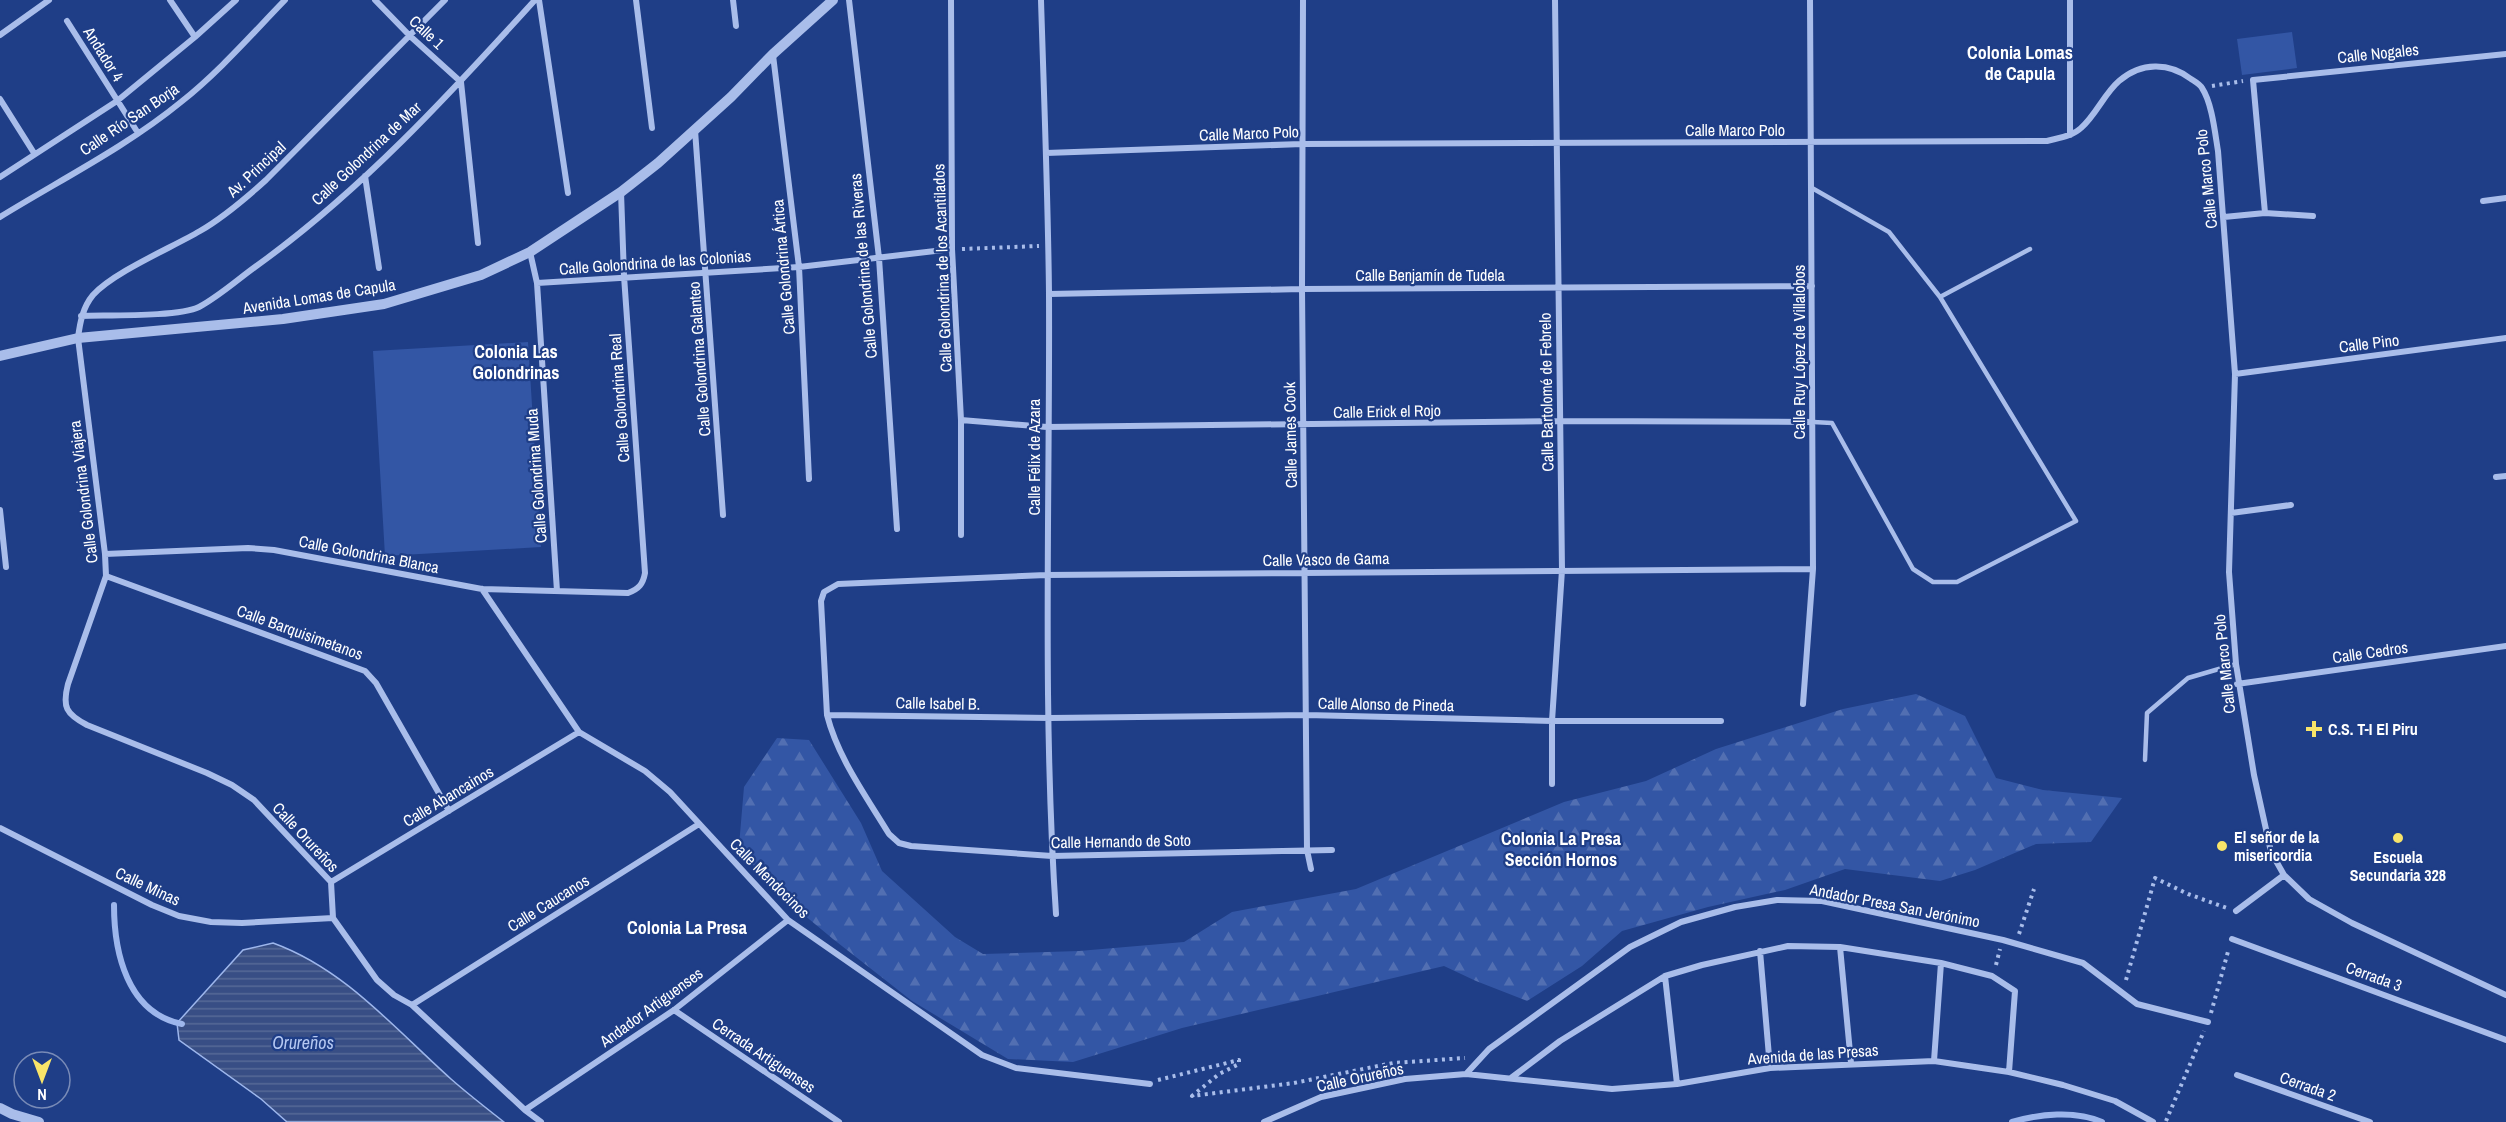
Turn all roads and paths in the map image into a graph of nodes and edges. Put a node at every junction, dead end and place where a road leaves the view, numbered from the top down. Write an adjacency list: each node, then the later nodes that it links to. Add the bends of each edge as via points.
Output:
1 (49, 0): 20 (street)
2 (170, 0): 22 (street)
3 (236, 0): 22 (street, Calle Río San Borja)
4 (285, 0): 32 (street, Calle Río San Borja, via 181,103)
5 (375, 0): 21 (street, Calle 1)
6 (445, 0): 21 (street, Av. Principal)
7 (537, 0): 26 (street, Calle Golondrina de Mar); 43 (street)
8 (636, 0): 30 (street)
9 (733, 0): 19 (street)
10 (833, 0): 23 (street, Avenida Lomas de Capula)
11 (849, 0): 55 (street, Calle Golondrina de las Riveras)
12 (951, 0): 52 (street, Calle Golondrina de los Acantilados)
13 (1041, 0): 38 (street, Calle Félix de Azara)
14 (1303, 0): 35 (street, Calle James Cook)
15 (1555, 0): 36 (street, Calle Bartolomé de Febrelo)
16 (1810, 0): 34 (street, Calle Ruy López de Villalobos)
17 (2070, 0): 33 (street)
18 (68, 21): 29 (street, Andador 4)
19 (736, 26)
20 (0, 35)
21 (410, 36): 26 (street, Calle 1); 66 (street, Av. Principal, via 236,207 201,231 106,283 92,296)
22 (195, 37): 29 (street, Calle Río San Borja)
23 (773, 54): 31 (street, Avenida Lomas de Capula); 56 (street, Calle Golondrina Ártica)
24 (2506, 54): 25 (street, Calle Nogales)
25 (2253, 80): 27 (path); 46 (street)
26 (461, 82): 39 (street, Calle Golondrina de Mar); 50 (street)
27 (2202, 87): 33 (street, via 2169,67 2152,65 2138,70 2120,81 2081,128); 49 (street, Calle Marco Polo, via 2213,118)
28 (0, 99): 37 (street)
29 (117, 100): 32 (street, Andador 4); 37 (street, Calle Río San Borja)
30 (652, 128)
31 (695, 130): 42 (street, Avenida Lomas de Capula); 58 (street, Calle Golondrina Galanteo)
32 (138, 134): 48 (street, Calle Río San Borja)
33 (2070, 135): 34 (street, Calle Marco Polo, via 2047,141)
34 (1811, 143): 36 (street, Calle Marco Polo); 41 (street, Calle Ruy López de Villalobos)
35 (1302, 144): 36 (street, Calle Marco Polo); 38 (street, Calle Marco Polo); 63 (street, Calle James Cook)
36 (1556, 144): 62 (street, Calle Bartolomé de Febrelo)
37 (34, 153): 40 (street, Calle Río San Borja)
38 (1046, 153): 51 (street, Calle Félix de Azara)
39 (365, 176): 57 (street); 66 (street, Calle Golondrina de Mar, via 276,251 198,308)
40 (0, 177)
41 (1812, 188): 61 (street, Calle Ruy López de Villalobos); 65 (lane, via 1889,232)
42 (621, 192): 54 (street, Avenida Lomas de Capula); 59 (street, Calle Golondrina Real)
43 (568, 193)
44 (2506, 198): 45 (street)
45 (2483, 201)
46 (2265, 213): 47 (street); 49 (street)
47 (2313, 216)
48 (0, 217)
49 (2224, 217): 70 (street, Calle Marco Polo)
50 (478, 243)
51 (1047, 245): 52 (path); 64 (street, Calle Félix de Azara)
52 (952, 249): 55 (street, Calle Golondrina de las Colonias); 71 (street, Calle Golondrina de los Acantilados)
53 (2030, 249): 65 (lane)
54 (530, 252): 60 (street, Calle Golondrina Muda); 67 (street, Avenida Lomas de Capula, via 481,275 384,304 283,319)
55 (879, 258): 56 (street, Calle Golondrina de las Colonias); 83 (street, Calle Golondrina de las Riveras)
56 (799, 267): 58 (street, Calle Golondrina de las Colonias); 78 (street, Calle Golondrina Ártica)
57 (379, 268)
58 (706, 272): 59 (street, Calle Golondrina de las Colonias); 82 (street, Calle Golondrina Galanteo)
59 (624, 276): 60 (street, Calle Golondrina de las Colonias); 94 (street, Calle Golondrina Real, via 645,573 643,582)
60 (537, 283): 93 (street, Calle Golondrina Muda)
61 (1812, 286): 62 (street, Calle Benjamín de Tudela); 73 (street, Calle Ruy López de Villalobos)
62 (1559, 288): 63 (street, Calle Benjamín de Tudela); 72 (street, Calle Bartolomé de Febrelo)
63 (1302, 289): 64 (street, Calle Benjamín de Tudela); 74 (street, Calle James Cook)
64 (1048, 294): 75 (street, Calle Félix de Azara)
65 (1940, 297): 73 (lane, via 2076,521 1957,582 1933,582 1913,568 1832,423)
66 (81, 316): 67 (street, Av. Principal)
67 (78, 338): 69 (street, Avenida Lomas de Capula); 85 (street, Calle Golondrina Viajera)
68 (2506, 338): 70 (street, Calle Pino)
69 (0, 356)
70 (2235, 374): 81 (street, Calle Marco Polo)
71 (962, 420): 75 (street, Calle Erick el Rojo); 84 (street, Calle Golondrina de los Acantilados)
72 (1560, 421): 73 (street, Calle Erick el Rojo); 74 (street, Calle Erick el Rojo); 88 (street, Calle Bartolomé de Febrelo)
73 (1813, 422): 87 (street, Calle Ruy López de Villalobos)
74 (1304, 426): 75 (street, Calle Erick el Rojo); 89 (street, Calle James Cook)
75 (1047, 427): 91 (street, Calle Félix de Azara)
76 (2506, 476): 77 (street)
77 (2496, 477)
78 (809, 479)
79 (2291, 505): 81 (street)
80 (0, 510): 86 (street)
81 (2231, 513): 96 (street, Calle Marco Polo, via 2229,572)
82 (723, 515)
83 (897, 529)
84 (961, 535)
85 (105, 554): 90 (street, Calle Golondrina Viajera); 92 (street, Calle Golondrina Blanca, via 274,550)
86 (6, 567)
87 (1813, 569): 88 (street, Calle Vasco de Gama); 98 (street, Calle Ruy López de Villalobos)
88 (1562, 570): 89 (street, Calle Vasco de Gama); 103 (street, Calle Bartolomé de Febrelo)
89 (1306, 573): 91 (street, Calle Vasco de Gama); 101 (street, Calle James Cook)
90 (106, 576): 99 (street, Calle Golondrina Viajera, via 68,684); 108 (street, Calle Barquisimetanos, via 365,671 376,683)
91 (1046, 576): 100 (street, Calle Vasco de Gama, via 838,584 824,592 821,601); 102 (street, Calle Félix de Azara)
92 (482, 589): 93 (street, Calle Golondrina Blanca); 105 (street, Calle Mendocinos)
93 (557, 591): 94 (street, Calle Golondrina Blanca)
94 (628, 593)
95 (2506, 646): 97 (street, Calle Cedros)
96 (2236, 664): 97 (street, Calle Marco Polo); 106 (lane, via 2188,678 2147,713)
97 (2237, 684): 115 (street, Calle Marco Polo, via 2263,821 2271,852)
98 (1803, 704)
99 (66, 709): 116 (street, Calle Orureños, via 87,726 232,785 254,801)
100 (827, 715): 102 (street, Calle Isabel B.); 113 (street, Calle Hernando de Soto, via 837,748 889,834 899,843)
101 (1306, 715): 102 (street, Calle Alonso de Pineda); 103 (street, Calle Alonso de Pineda); 111 (street, Calle James Cook)
102 (1050, 718): 113 (street, Calle Félix de Azara)
103 (1552, 721): 104 (street, Calle Alonso de Pineda); 107 (street, Calle Bartolomé de Febrelo)
104 (1721, 721)
105 (579, 732): 108 (street, Calle Abancainos); 109 (street, Calle Mendocinos, via 645,771)
106 (2145, 760)
107 (1552, 784)
108 (449, 811): 116 (street, Calle Abancainos)
109 (699, 824): 121 (street, Calle Mendocinos); 132 (street, Calle Caucanos)
110 (0, 828): 120 (street, Calle Minas, via 179,916 242,923)
111 (1307, 850): 112 (street, Calle Hernando de Soto); 113 (street, Calle Hernando de Soto); 114 (street, Calle James Cook)
112 (1332, 850)
113 (1052, 856): 119 (street, Calle Félix de Azara)
114 (1311, 869)
115 (2284, 875): 118 (street); 131 (street, Calle Marco Polo, via 2309,899 2352,923)
116 (331, 882): 120 (street, Calle Orureños)
117 (2034, 889): 124 (path)
118 (2236, 911): 130 (path, via 2155,878)
119 (1056, 914)
120 (333, 918): 132 (street, via 377,980)
121 (788, 920): 133 (street, Andador Artiguenses); 144 (street, Calle Mendocinos, via 982,1055 1016,1068)
122 (2232, 939): 135 (street, Cerrada 3)
123 (2003, 940): 124 (street, Andador Presa San Jerónimo); 129 (path); 136 (street, Andador Presa San Jerónimo, via 1822,902 1777,900 1735,907 1681,922 1630,947)
124 (2016, 945): 130 (street, Andador Presa San Jerónimo, via 2083,963)
125 (1840, 947): 126 (street, via 1788,946); 127 (street); 138 (street)
126 (1760, 951): 128 (street); 139 (street)
127 (1941, 963): 129 (street); 137 (street)
128 (1665, 976): 143 (street, via 1560,1041); 145 (street)
129 (1992, 976): 140 (street, via 2015,991)
130 (2122, 993): 134 (street, Andador Presa San Jerónimo, via 2137,1004)
131 (2506, 995)
132 (412, 1005): 147 (street)
133 (674, 1010): 147 (street, Andador Artiguenses); 150 (street, Cerrada Artiguenses)
134 (2208, 1022)
135 (2506, 1040)
136 (1481, 1058): 141 (street, Andador Presa San Jerónimo); 144 (path, via 1393,1063 1294,1083 1192,1096 1239,1064 1239,1060 1167,1076)
137 (1934, 1061): 138 (street, Avenida de las Presas); 140 (street, Avenida de las Presas)
138 (1851, 1063): 139 (street, Avenida de las Presas)
139 (1770, 1068): 145 (street, Avenida de las Presas)
140 (2009, 1072): 152 (street, Avenida de las Presas, via 2115,1101)
141 (1466, 1074): 143 (street, Avenida de las Presas); 151 (street, Calle Orureños, via 1405,1079 1322,1097)
142 (2237, 1075): 153 (street, Cerrada 2)
143 (1511, 1078): 145 (street, Avenida de las Presas, via 1612,1089)
144 (1150, 1084)
145 (1677, 1084)
146 (0, 1108): 148 (street)
147 (525, 1110): 149 (street)
148 (39, 1122)
149 (542, 1122)
150 (839, 1122)
151 (1264, 1122)
152 (2153, 1122)
153 (2370, 1122)

